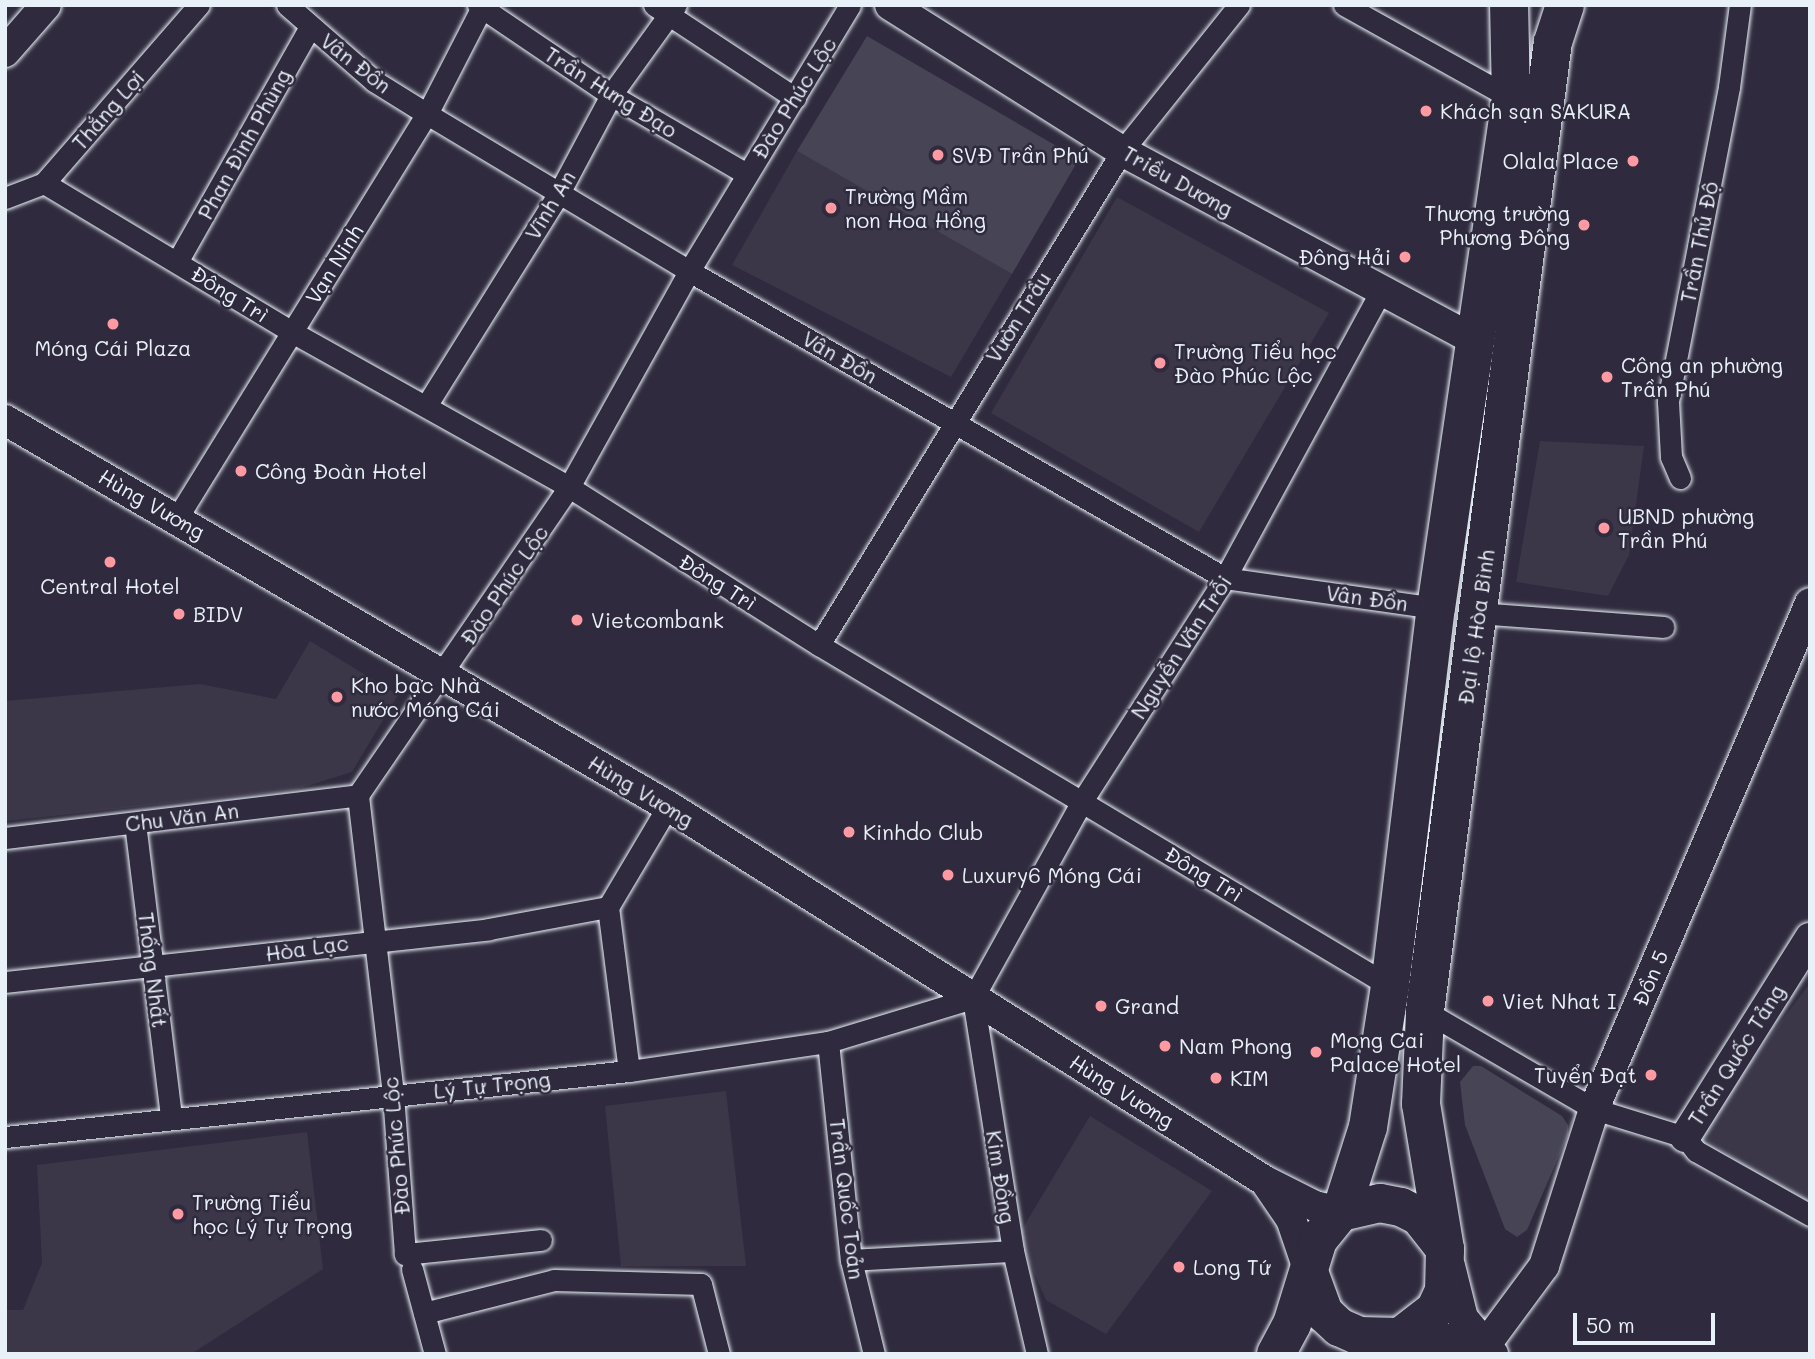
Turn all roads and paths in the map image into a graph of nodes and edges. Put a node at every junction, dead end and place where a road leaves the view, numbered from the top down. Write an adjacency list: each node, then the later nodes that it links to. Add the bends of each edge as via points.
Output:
1 (46, 5): 14 (main road)
2 (199, 5): 21 (street, Thắng Lợi)
3 (287, 5): 13 (street, Vân Đồn)
4 (849, 5): 17 (street, Đào Phúc Lộc)
5 (890, 5): 19 (main road, Triều Dương)
6 (1239, 5): 19 (street, Vườn Trầu)
7 (1343, 5): 16 (street)
8 (1509, 5): 16 (highway, Đại lộ Hòa Bình)
9 (1564, 5): 29 (highway, Đại lộ Hòa Bình, via 1553,43)
10 (1740, 5): 33 (street, Trần Thủ Độ, via 1729,87 1668,401 1671,457)
11 (481, 6): 15 (street, Trần Hưng Đạo); 18 (street, Vạn Ninh)
12 (667, 9): 15 (street, Vĩnh An); 17 (street)
13 (310, 27): 18 (street, Vân Đồn, via 374,81); 24 (street, Phan Đình Phùng)
14 (5, 52)
15 (611, 95): 20 (street, Trần Hưng Đạo); 22 (street, Vĩnh An)
16 (1511, 98): 28 (highway, Đại lộ Hòa Bình)
17 (795, 99): 20 (street, Đào Phúc Lộc)
18 (427, 114): 22 (street, Vân Đồn); 27 (street, Vạn Ninh)
19 (1122, 151): 26 (main road, Triều Dương); 32 (street, Vườn Trầu)
20 (747, 174): 25 (street, Đào Phúc Lộc)
21 (44, 183): 23 (street, Thắng Lợi); 24 (street, Đông Trì)
22 (559, 193): 25 (street, Vân Đồn); 30 (street, Vĩnh An)
23 (5, 198)
24 (177, 262): 27 (street, Đông Trì)
25 (690, 271): 32 (street, Vân Đồn); 34 (street, Đào Phúc Lộc)
26 (1381, 291): 28 (main road, Triều Dương); 36 (street, Nguyễn Văn Trỗi)
27 (292, 332): 30 (street, Đông Trì); 35 (street, Vạn Ninh)
28 (1475, 345): 29 (highway); 38 (highway, Đại lộ Hòa Bình)
29 (1512, 355): 39 (highway, Đại lộ Hòa Bình)
30 (426, 407): 34 (street, Đông Trì)
31 (5, 420): 35 (main road, Hùng Vương)
32 (953, 421): 36 (street, Vân Đồn); 41 (street, Vườn Trầu)
33 (1680, 478)
34 (569, 487): 41 (street, Đông Trì); 42 (street, Đào Phúc Lộc)
35 (177, 517): 42 (main road, Hùng Vương)
36 (1225, 578): 38 (street, Vân Đồn); 44 (street, Nguyễn Văn Trỗi)
37 (1810, 603): 59 (main road, Đồn 5)
38 (1436, 608): 39 (highway); 53 (highway, Đại lộ Hòa Bình)
39 (1478, 613): 40 (street); 55 (highway, Đại lộ Hòa Bình)
40 (1663, 627)
41 (819, 645): 44 (street, Đông Trì)
42 (445, 673): 43 (street, Đào Phúc Lộc); 45 (main road, Hùng Vương)
43 (358, 794): 46 (street, Chu Văn An); 50 (street, Đào Phúc Lộc)
44 (1082, 801): 53 (street, Đông Trì); 54 (street, Nguyễn Văn Trỗi)
45 (668, 806): 48 (street); 54 (main road, Hùng Vương)
46 (135, 822): 47 (street, Chu Văn An); 51 (street, Thống Nhất)
47 (5, 838)
48 (608, 907): 50 (street, Hòa Lạc, via 489,929); 57 (street)
49 (1810, 938): 62 (main road, Trần Quốc Tảng)
50 (373, 939): 51 (street, Hòa Lạc); 58 (street, Đào Phúc Lộc)
51 (153, 969): 52 (street, Hòa Lạc); 60 (street, Thống Nhất)
52 (5, 982)
53 (1390, 986): 55 (highway); 64 (highway, Đại lộ Hòa Bình, via 1368,1127)
54 (973, 999): 56 (street, Lý Tự Trọng); 63 (main road, Hùng Vương); 68 (street, Kim Đồng)
55 (1424, 1011): 59 (street); 67 (highway, Đại lộ Hòa Bình, via 1420,1104)
56 (828, 1042): 57 (street, Lý Tự Trọng); 69 (street, Trần Quốc Toản)
57 (629, 1071): 58 (street, Lý Tự Trọng)
58 (393, 1094): 60 (street, Lý Tự Trọng); 70 (street, Đào Phúc Lộc)
59 (1594, 1109): 62 (street); 74 (main road, Đồn 5, via 1544,1266)
60 (172, 1117): 61 (street, Lý Tự Trọng)
61 (5, 1137)
62 (1685, 1137): 65 (street, via 1696,1151)
63 (1265, 1181): 64 (main road, Hùng Vương, via 1315,1206); 71 (main road, via 1291,1219)
64 (1341, 1212): 67 (highway, via 1380,1203 1401,1207 1419,1216); 71 (highway, via 1318,1240)
65 (1810, 1215)
66 (541, 1240): 70 (street)
67 (1445, 1249): 73 (highway, via 1444,1291 1435,1310); 74 (main road, via 1463,1318)
68 (1013, 1251): 69 (street); 78 (street, Kim Đồng)
69 (851, 1260): 77 (street, Trần Quốc Toản)
70 (408, 1261): 72 (street, Đào Phúc Lộc)
71 (1308, 1272): 73 (highway, via 1324,1312 1339,1327 1359,1336); 79 (highway, via 1292,1324)
72 (424, 1313): 75 (street, Đào Phúc Lộc); 76 (street, via 554,1280 701,1284)
73 (1400, 1337): 74 (main road, via 1437,1337); 80 (highway)
74 (1485, 1352)
75 (435, 1354)
76 (719, 1354)
77 (874, 1354)
78 (1037, 1354)
79 (1276, 1354)
80 (1362, 1354)

